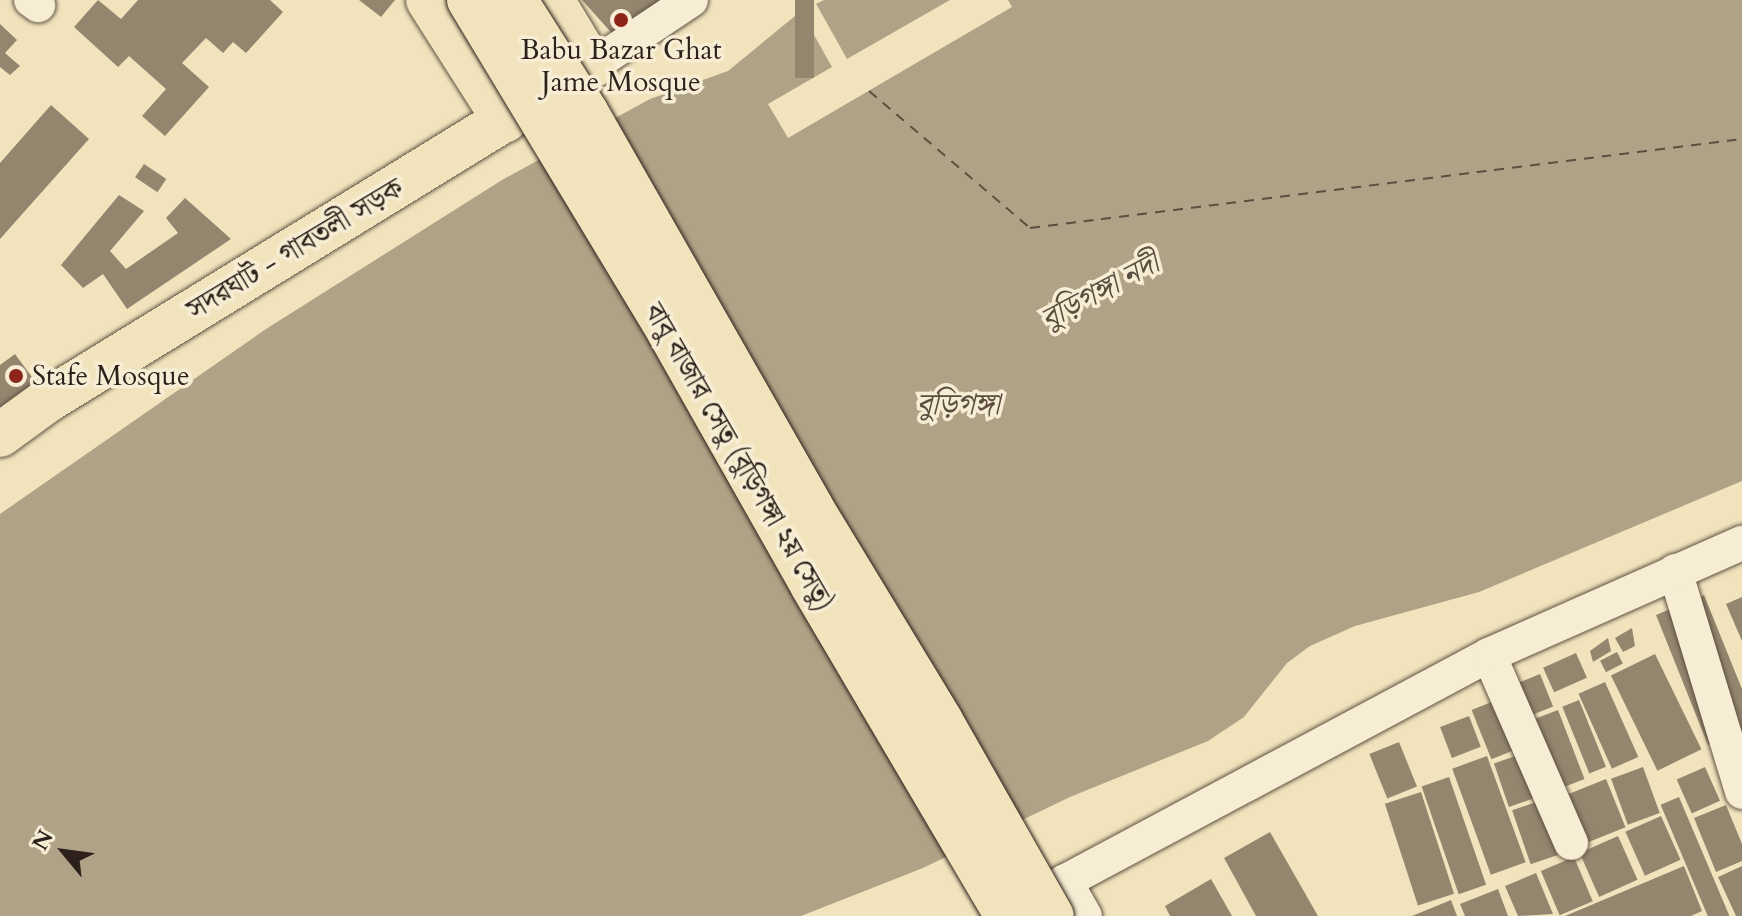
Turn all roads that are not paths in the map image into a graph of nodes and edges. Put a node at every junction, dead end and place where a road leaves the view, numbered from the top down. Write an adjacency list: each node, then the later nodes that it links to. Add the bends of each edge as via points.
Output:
1 (428, 0): 7 (highway)
2 (469, 0): 15 (highway, বাবু বাজার সেতু (বুড়িগঙ্গা ২য় সেতু), bridge, via 669,332)
3 (515, 0): 14 (highway, বাবু বাজার সেতু (বুড়িগঙ্গা ২য় সেতু), bridge, via 586,112 811,507 941,721)
4 (552, 0): 6 (highway)
5 (691, 0): 6 (street)
6 (592, 66): 7 (highway, সদরঘাট - গাবতলী সড়ক)
7 (505, 121): 8 (highway, সদরঘাট - গাবতলী সড়ক, via 61,392)
8 (0, 435)
9 (1742, 543): 10 (street)
10 (1675, 571): 11 (street); 12 (street)
11 (1489, 655): 13 (street); 14 (street)
12 (1742, 792)
13 (1571, 843)
14 (1058, 899): 15 (street); 16 (street)
15 (1004, 916)
16 (1085, 916)

